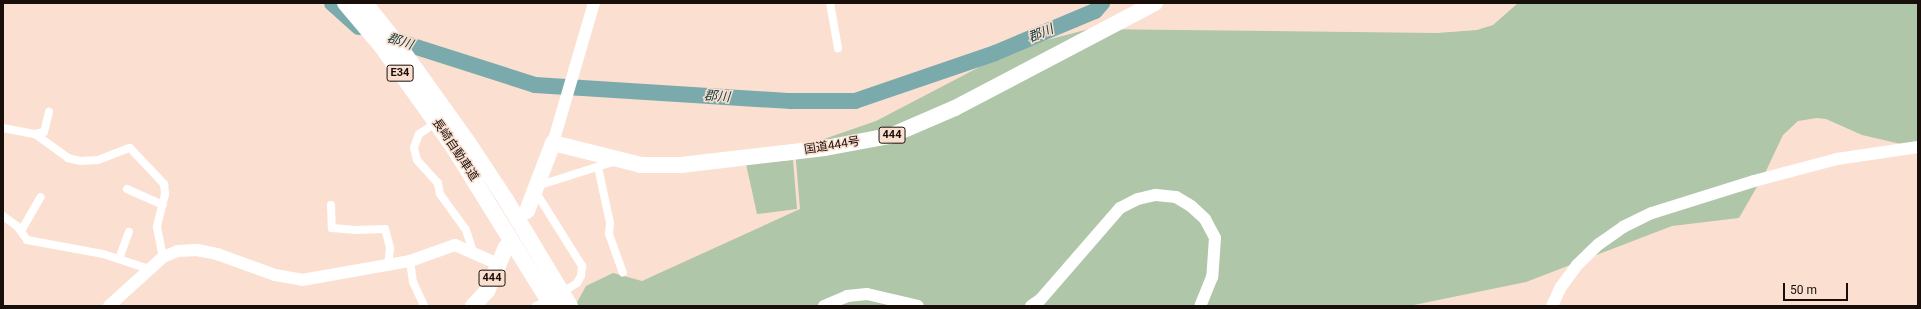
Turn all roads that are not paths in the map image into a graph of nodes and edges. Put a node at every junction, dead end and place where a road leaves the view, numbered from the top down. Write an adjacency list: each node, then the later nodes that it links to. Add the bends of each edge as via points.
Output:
1 (345, 3): 11 (highway, 長崎自動車道 / E34)
2 (365, 3): 11 (highway, 長崎自動車道 / E34, via 399,46)
3 (594, 3): 12 (street)
4 (830, 3): 6 (street)
5 (1155, 3): 14 (highway, 国道444号 / 444, via 955,108 890,136 825,148 681,165 641,165)
6 (838, 48)
7 (457, 111): 26 (street, via 420,134 414,148 417,160 438,183 440,194 466,230)
8 (49, 112): 10 (street, via 44,132)
9 (3, 128): 10 (street)
10 (35, 134): 19 (street, via 68,158 80,161 98,160 130,148 164,184)
11 (460, 143): 34 (highway, 長崎自動車道 / E34)
12 (553, 143): 14 (highway, 国道444号 / 444); 17 (highway)
13 (1918, 147): 43 (street, via 1837,159 1754,181 1652,213 1622,227 1598,244 1561,286)
14 (617, 160): 15 (street)
15 (598, 167): 17 (street); 33 (street, via 610,223 609,234)
16 (127, 189): 19 (street)
17 (536, 189): 21 (highway); 34 (street, via 582,266 581,276 570,289)
18 (41, 197): 23 (street)
19 (162, 205): 27 (street, via 157,227)
20 (330, 205): 31 (street, via 332,228 385,229 390,243)
21 (527, 211)
22 (3, 216): 23 (street)
23 (21, 231): 28 (street, via 27,240)
24 (129, 232): 28 (street)
25 (506, 247): 30 (highway, 444)
26 (473, 251): 29 (street, via 455,245); 30 (street)
27 (163, 257): 31 (street, via 178,251 197,250 217,254 275,275 302,280); 32 (street)
28 (119, 259): 32 (street)
29 (410, 261): 31 (street); 36 (street, via 413,282)
30 (498, 264): 37 (highway, 444, via 487,291)
31 (388, 266)
32 (149, 269): 35 (street)
33 (623, 273)
34 (548, 299): 38 (highway, 長崎自動車道 / E34)
35 (109, 306)
36 (424, 306)
37 (473, 306)
38 (570, 306)
39 (824, 306): 40 (street, via 847,296 867,294)
40 (918, 306)
41 (1031, 306): 42 (street, via 1040,300 1120,208 1138,198 1156,195 1176,198 1191,206 1206,219 1214,238 1212,277)
42 (1200, 306)
43 (1552, 306)

